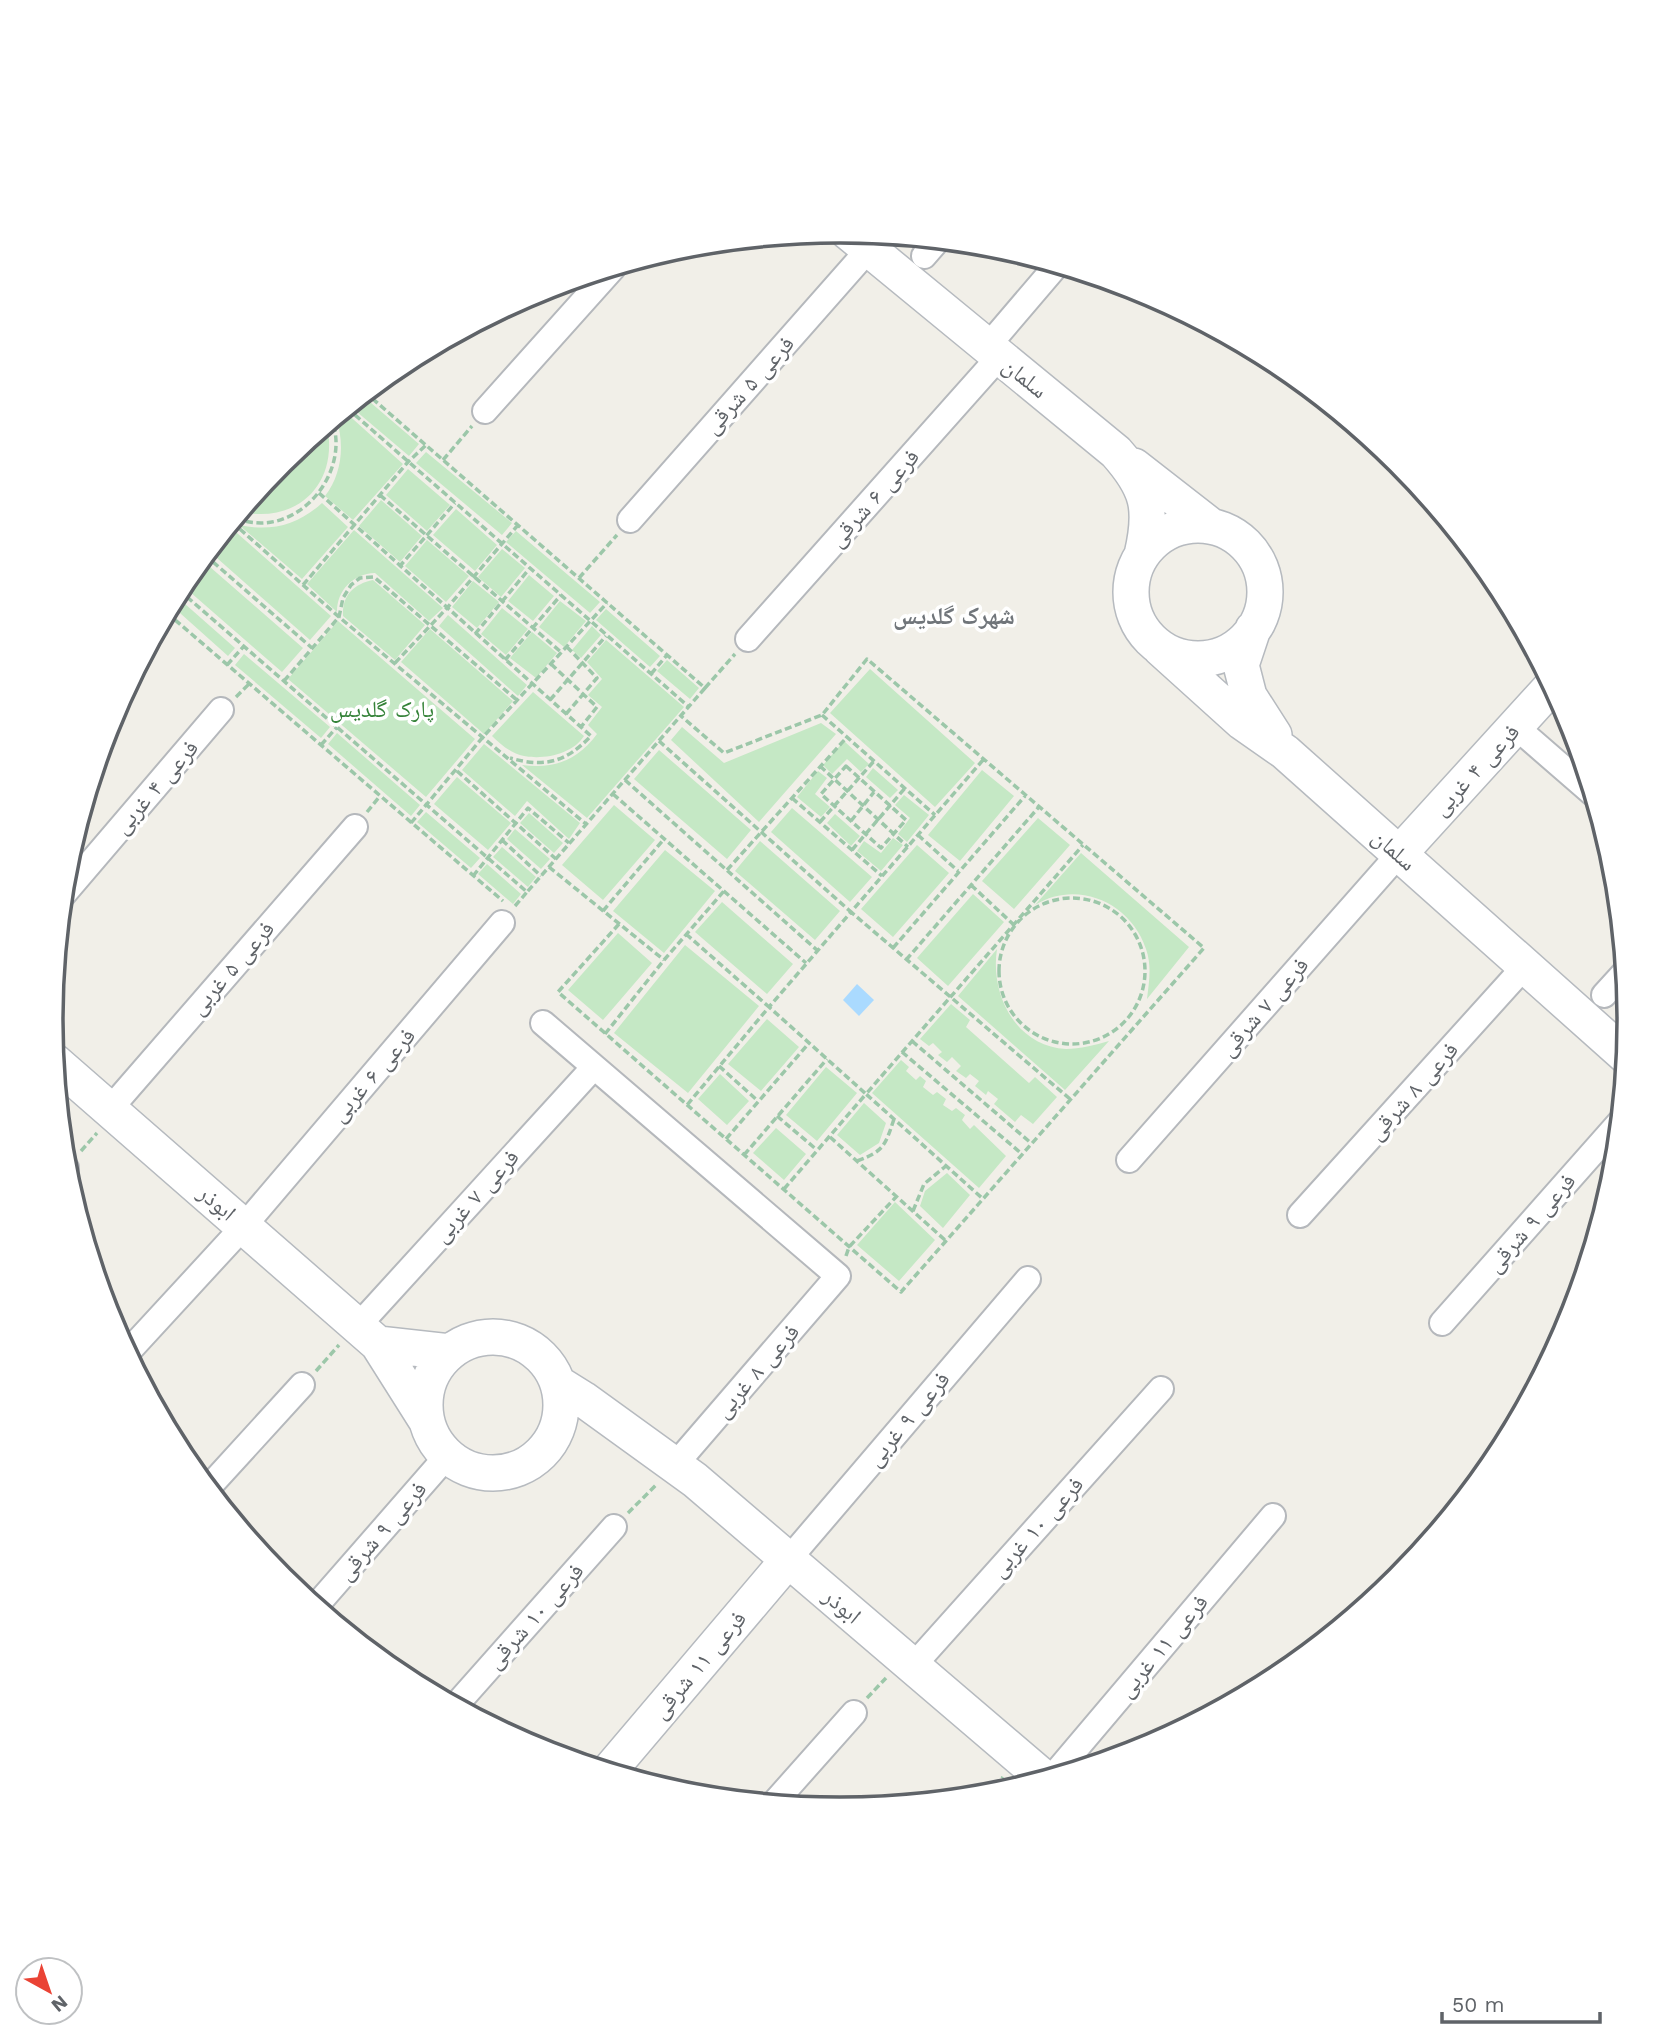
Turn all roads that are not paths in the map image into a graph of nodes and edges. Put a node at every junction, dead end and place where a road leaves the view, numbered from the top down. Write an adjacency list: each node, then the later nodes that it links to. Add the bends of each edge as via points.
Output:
1 (856, 244): 8 (street, فرعی ۵ شرقی)
2 (861, 244): 5 (street, سلمان)
3 (1052, 272): 5 (street, فرعی ۶ شرقی)
4 (602, 280): 6 (street)
5 (993, 352): 7 (street, سلمان); 12 (street, فرعی ۶ شرقی)
6 (485, 411)
7 (1116, 452): 9 (street); 10 (street, سلمان, via 1135,473 1146,499 1148,527)
8 (630, 520)
9 (1211, 526): 10 (street, via 1172,530); 11 (street, via 1231,534 1260,566 1265,587)
10 (1142, 555): 13 (street, via 1130,595 1145,634)
11 (1253, 629): 13 (street, via 1239,645 1221,655 1179,657); 17 (street, via 1241,665 1249,696)
12 (748, 639)
13 (1160, 648): 17 (street, سلمان, via 1242,722)
14 (1545, 694): 16 (street, فرعی ۴ غربی)
15 (221, 710): 21 (street, فرعی ۴ غربی)
16 (1516, 727): 18 (street); 20 (street, فرعی ۴ غربی)
17 (1285, 752): 20 (street, سلمان)
18 (1580, 782)
19 (355, 827): 30 (street, فرعی ۵ غربی)
20 (1399, 854): 23 (street, سلمان); 32 (street, فرعی ۷ شرقی)
21 (76, 880)
22 (503, 912): 34 (street, فرعی ۶ غربی)
23 (1525, 966): 27 (street, سلمان); 33 (street, فرعی ۸ شرقی)
24 (1616, 982): 25 (street)
25 (1604, 995)
26 (543, 1023): 28 (street)
27 (1616, 1047)
28 (594, 1067): 37 (street, فرعی ۷ غربی); 47 (street, فرعی ۸ غربی, via 838,1276)
29 (65, 1071): 30 (street, ابوذر)
30 (112, 1112): 34 (street, ابوذر)
31 (1608, 1136): 36 (street, فرعی ۹ شرقی)
32 (1129, 1160)
33 (1300, 1215)
34 (244, 1226): 37 (street, ابوذر); 38 (street)
35 (1028, 1279): 51 (street, فرعی ۹ غربی)
36 (1443, 1323)
37 (368, 1335): 39 (street); 43 (street, ابوذر)
38 (134, 1345)
39 (450, 1352): 40 (street, via 469,1340 513,1339 549,1364); 43 (street, via 429,1382)
40 (559, 1384): 44 (street, via 561,1420); 45 (street, ابوذر)
41 (302, 1385): 48 (street)
42 (1161, 1389): 53 (street, فرعی ۱۰ غربی)
43 (426, 1420): 46 (street)
44 (554, 1437): 45 (street, via 608,1427); 46 (street, via 542,1453 505,1472 484,1473)
45 (636, 1437): 47 (street, ابوذر)
46 (447, 1456): 52 (street, فرعی ۹ شرقی)
47 (675, 1465): 51 (street, ابوذر)
48 (215, 1480)
49 (1273, 1516): 57 (street, فرعی ۱۱ غربی)
50 (614, 1527): 54 (street, فرعی ۱۰ شرقی)
51 (788, 1560): 53 (street, ابوذر); 56 (street, فرعی ۱۱ شرقی)
52 (322, 1599)
53 (908, 1662): 58 (street, ابوذر)
54 (462, 1699)
55 (854, 1713): 59 (street)
56 (616, 1764)
57 (1062, 1765)
58 (1037, 1772)
59 (782, 1794)

